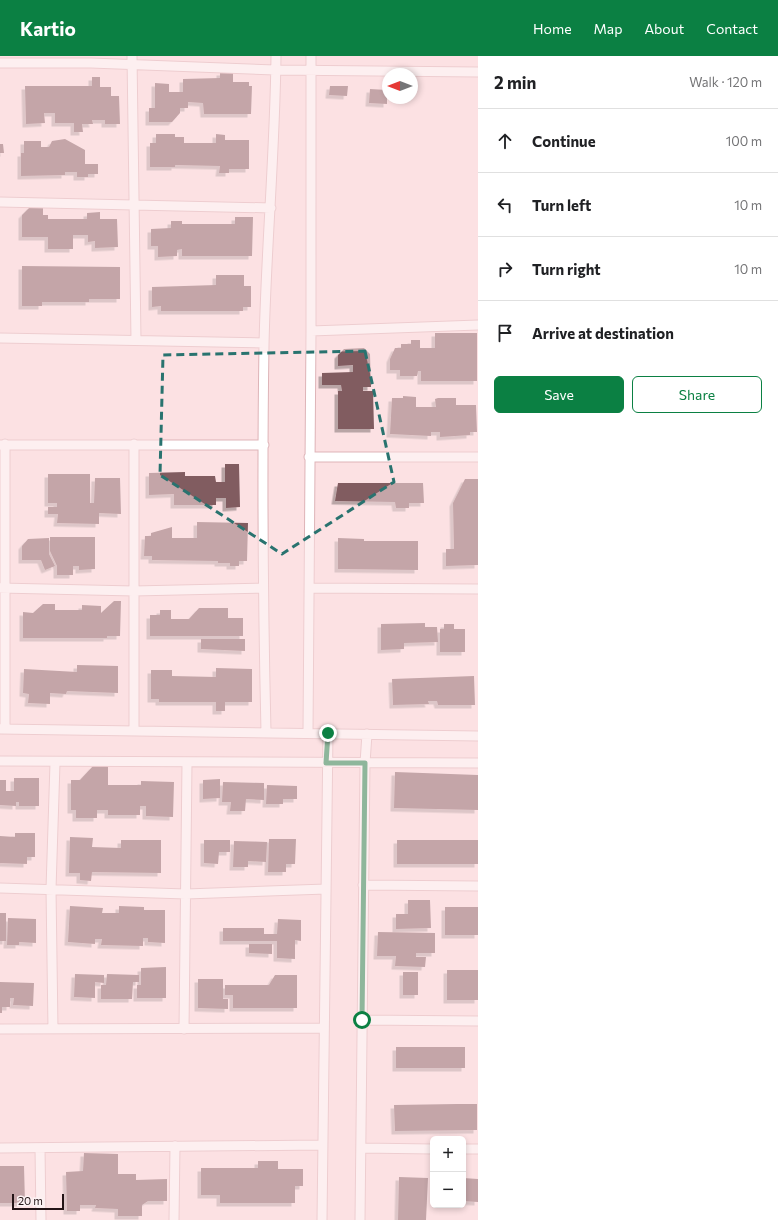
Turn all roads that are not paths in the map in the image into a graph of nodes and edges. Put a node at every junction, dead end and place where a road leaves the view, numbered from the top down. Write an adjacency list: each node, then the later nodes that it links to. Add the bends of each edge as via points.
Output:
1 (276, 56): 6 (lane)
2 (311, 56): 7 (lane)
3 (91, 60): 4 (lane); 5 (lane)
4 (132, 60): 6 (lane); 10 (lane)
5 (0, 63)
6 (275, 70): 7 (lane); 11 (lane)
7 (310, 70): 8 (lane); 13 (lane)
8 (478, 72)
9 (0, 202): 10 (lane)
10 (134, 204): 11 (lane); 15 (lane)
11 (271, 208): 16 (lane)
12 (478, 325): 13 (lane)
13 (311, 331): 20 (lane)
14 (0, 338): 15 (lane)
15 (136, 340): 16 (lane)
16 (264, 343): 19 (lane)
17 (2, 444): 18 (lane); 22 (lane)
18 (134, 444): 19 (lane); 26 (lane)
19 (264, 445): 23 (lane)
20 (309, 457): 21 (lane); 24 (lane)
21 (478, 457)
22 (2, 588): 26 (lane); 27 (lane)
23 (263, 588): 26 (lane); 29 (lane)
24 (309, 588): 25 (lane); 30 (lane)
25 (478, 589)
26 (134, 591): 28 (lane)
27 (2, 729): 28 (lane)
28 (134, 730): 29 (lane)
29 (266, 732): 30 (lane)
30 (308, 733): 31 (lane)
31 (328, 733): 32 (lane); 37 (lane)
32 (367, 734): 33 (lane); 38 (lane)
33 (478, 736)
34 (0, 761): 35 (lane)
35 (55, 762): 36 (lane); 43 (lane)
36 (187, 763): 37 (lane); 45 (lane)
37 (326, 763): 38 (lane); 44 (lane)
38 (365, 763): 39 (lane); 40 (lane)
39 (478, 763)
40 (363, 885): 41 (lane); 46 (lane)
41 (478, 886)
42 (0, 888): 43 (lane)
43 (51, 889): 45 (lane); 48 (lane)
44 (326, 889): 45 (lane); 50 (lane)
45 (186, 894): 49 (lane)
46 (362, 1020): 47 (lane); 56 (lane)
47 (478, 1022)
48 (53, 1028): 49 (lane); 51 (lane)
49 (184, 1028): 50 (lane)
50 (324, 1028): 52 (lane)
51 (0, 1029)
52 (322, 1145): 53 (lane); 62 (lane)
53 (175, 1146): 55 (lane); 61 (lane)
54 (0, 1148): 55 (lane)
55 (40, 1148): 60 (lane)
56 (361, 1148): 57 (lane); 63 (lane)
57 (430, 1149)
58 (466, 1149): 59 (lane)
59 (478, 1149)
60 (41, 1220)
61 (174, 1220)
62 (322, 1220)
63 (360, 1220)

